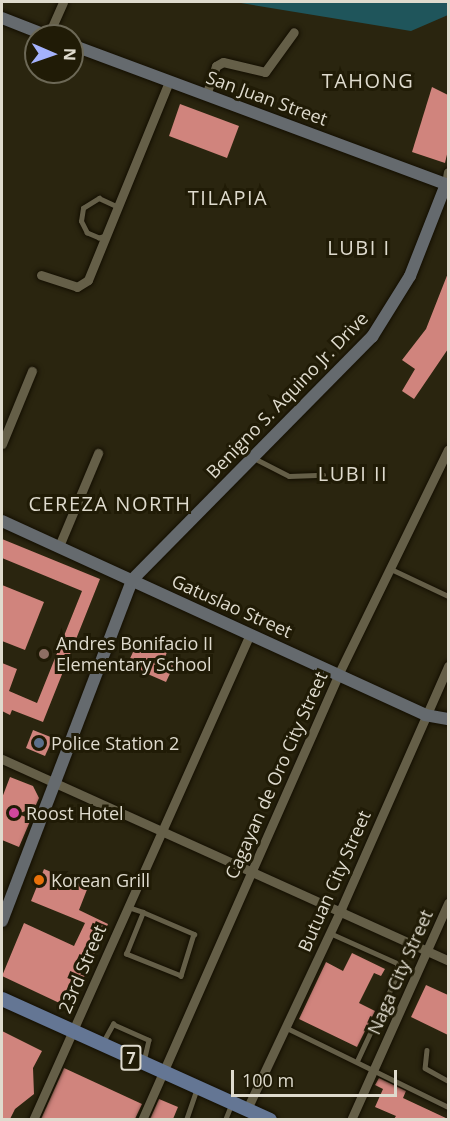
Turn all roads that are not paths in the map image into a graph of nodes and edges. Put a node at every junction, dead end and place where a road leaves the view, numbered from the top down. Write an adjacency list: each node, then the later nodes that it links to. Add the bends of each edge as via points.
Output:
1 (63, 2): 3 (street)
2 (2, 18): 4 (main road)
3 (53, 24)
4 (24, 27)
5 (294, 32): 8 (street, via 266,72 223,62 216,66)
6 (84, 50): 7 (main road, San Juan Street)
7 (169, 82): 8 (main road, San Juan Street); 10 (street)
8 (206, 94): 9 (main road, San Juan Street)
9 (448, 181): 17 (main road, Benigno S. Aquino Jr. Drive, via 410,276 372,337)
10 (118, 207): 11 (street); 11 (lane, via 99,198 83,208 81,221 87,232 99,238)
11 (106, 236): 12 (street, via 83,286)
12 (41, 275)
13 (32, 371): 14 (street)
14 (2, 444)
15 (448, 449): 21 (street, Cagayan de Oro City Street)
16 (98, 453): 20 (street)
17 (254, 458): 18 (lane, via 289,476); 22 (main road, Benigno S. Aquino Jr. Drive)
18 (323, 475)
19 (2, 521): 20 (main road, Gatuslao Street)
20 (59, 546): 22 (main road, Gatuslao Street)
21 (391, 569): 23 (lane); 26 (street, Cagayan de Oro City Street)
22 (132, 580): 24 (main road, Gatuslao Street); 30 (main road, Benigno S. Aquino Jr. Drive)
23 (448, 596)
24 (250, 634): 26 (main road, Gatuslao Street); 31 (street, 23rd Street)
25 (448, 666): 27 (street, Butuan City Street)
26 (338, 675): 27 (main road, Gatuslao Street); 32 (street, Cagayan de Oro City Street)
27 (425, 715): 28 (main road, Gatuslao Street); 35 (street, Butuan City Street)
28 (448, 719)
29 (2, 759): 30 (street)
30 (54, 781): 31 (street); 37 (main road, Benigno S. Aquino Jr. Drive)
31 (164, 834): 32 (street); 34 (street, 23rd Street)
32 (250, 873): 35 (street); 49 (street, Cagayan de Oro City Street)
33 (448, 903): 39 (street, Naga City Street)
34 (127, 906): 36 (lane); 43 (street, 23rd Street)
35 (341, 909): 38 (street, Butuan City Street); 39 (street)
36 (143, 912): 36 (lane, via 196,936 181,976 126,954)
37 (2, 921)
38 (330, 933): 42 (street, Butuan City Street); 46 (lane, via 397,963 400,970)
39 (428, 950): 40 (street); 48 (street, Naga City Street)
40 (448, 960)
41 (2, 999): 43 (main road, 7)
42 (285, 1026): 46 (lane); 54 (street, Butuan City Street)
43 (74, 1032): 44 (main road, 7); 55 (street, 23rd Street)
44 (101, 1044): 47 (main road, 7); 47 (lane, via 113,1024 150,1040)
45 (427, 1050): 50 (lane, via 425,1068)
46 (358, 1060): 48 (lane)
47 (144, 1063): 49 (main road, 7)
48 (374, 1070): 53 (lane); 60 (street, Naga City Street)
49 (164, 1072): 51 (main road, 7); 56 (street, Cagayan de Oro City Street)
50 (448, 1081)
51 (197, 1087): 52 (main road, 7); 57 (lane)
52 (232, 1103): 54 (main road, 7); 58 (lane)
53 (448, 1107)
54 (246, 1109): 59 (main road, 7)
55 (33, 1119)
56 (142, 1119)
57 (186, 1119)
58 (225, 1119)
59 (270, 1119)
60 (351, 1119)

